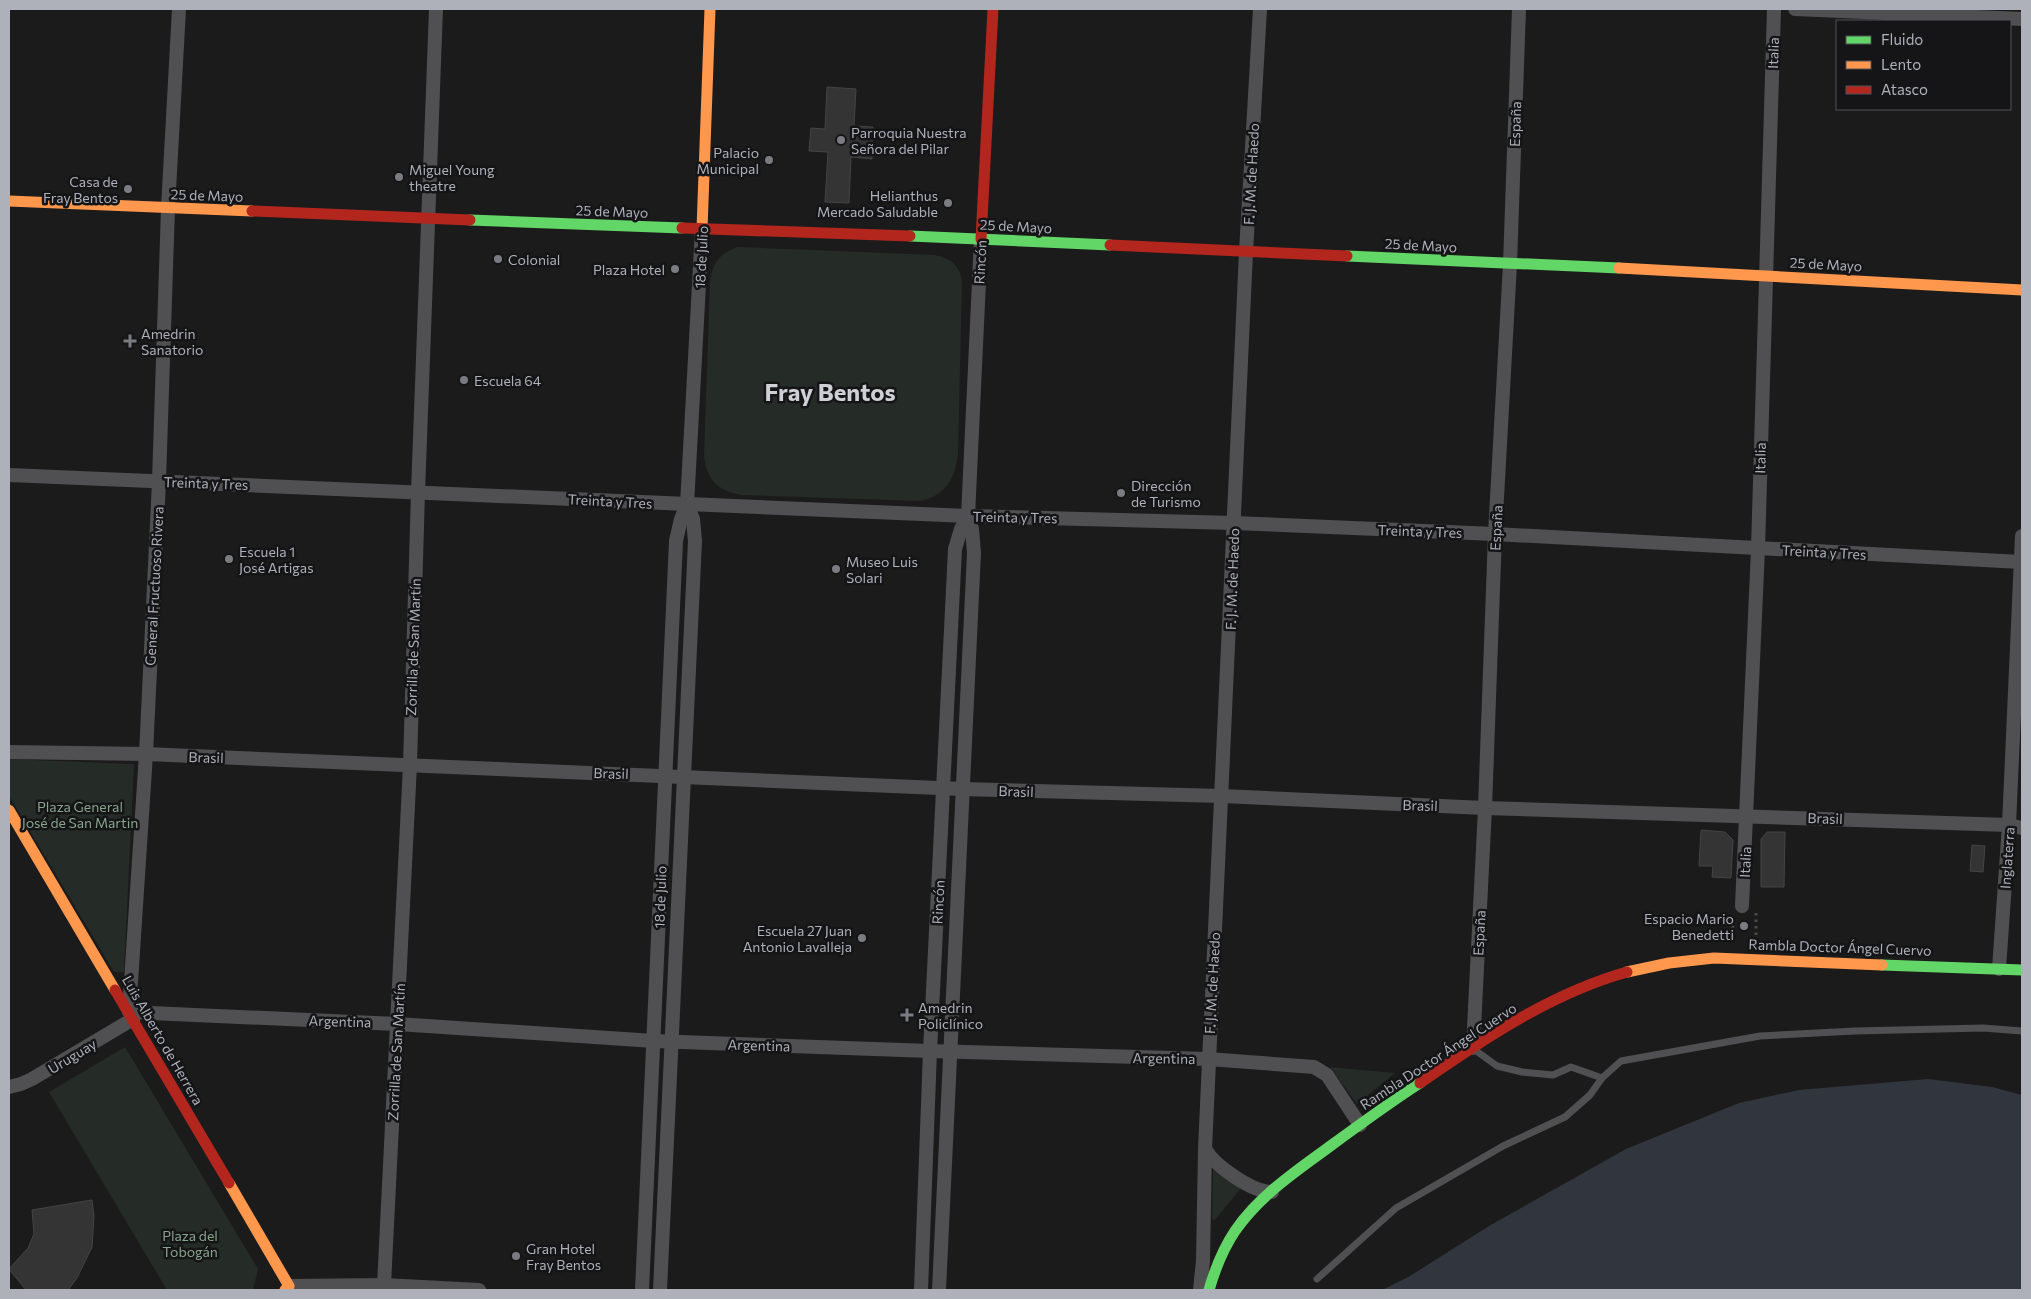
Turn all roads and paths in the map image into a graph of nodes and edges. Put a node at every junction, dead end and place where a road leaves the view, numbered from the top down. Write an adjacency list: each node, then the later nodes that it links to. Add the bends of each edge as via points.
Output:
1 (179, 9): 11 (street, General Fructuoso Rivera)
2 (436, 9): 12 (street, Zorrilla de San Martín)
3 (710, 9): 13 (street, 18 de Julio)
4 (993, 9): 14 (street, Rincón)
5 (1260, 9): 15 (street, F. J. M. de Haedo)
6 (1519, 9): 16 (street, España)
7 (1774, 9): 17 (street, Italia)
8 (1795, 9): 9 (street)
9 (2022, 19)
10 (9, 201): 11 (street, 25 de Mayo)
11 (168, 208): 12 (street, 25 de Mayo); 20 (street, General Fructuoso Rivera)
12 (429, 219): 13 (street, 25 de Mayo); 21 (street, Zorrilla de San Martín)
13 (702, 229): 14 (street, 25 de Mayo); 22 (street, 18 de Julio)
14 (981, 239): 15 (street, 25 de Mayo); 23 (street, Rincón)
15 (1246, 252): 16 (street, 25 de Mayo); 24 (street, F. J. M. de Haedo)
16 (1510, 264): 17 (street, 25 de Mayo); 25 (street, España)
17 (1765, 275): 18 (street, 25 de Mayo); 27 (street, Italia)
18 (2022, 290)
19 (9, 475): 20 (street, Treinta y Tres)
20 (159, 481): 21 (street, Treinta y Tres); 30 (street, General Fructuoso Rivera)
21 (418, 492): 22 (street, Treinta y Tres); 31 (street, Zorrilla de San Martín)
22 (687, 505): 23 (street, Treinta y Tres); 32 (street, 18 de Julio, via 676,541); 33 (street, 18 de Julio, via 693,519 695,541)
23 (968, 516): 24 (street, Treinta y Tres); 34 (street, Rincón, via 955,549); 35 (street, Rincón, via 974,553)
24 (1234, 523): 25 (street, Treinta y Tres); 36 (street, F. J. M. de Haedo)
25 (1495, 534): 27 (street, Treinta y Tres); 37 (street, España)
26 (2022, 536): 28 (street, Inglaterra)
27 (1758, 549): 28 (street, Treinta y Tres); 39 (street, Italia)
28 (2021, 562): 40 (street, Inglaterra)
29 (9, 752): 30 (street, Brasil)
30 (146, 754): 31 (street, Brasil); 46 (street, General Fructuoso Rivera)
31 (410, 765): 32 (street, Brasil); 47 (street, Zorrilla de San Martín)
32 (665, 776): 33 (street, Brasil); 49 (street, 18 de Julio)
33 (683, 776): 34 (street, Brasil); 50 (street, 18 de Julio)
34 (943, 788): 35 (street, Brasil); 52 (street, Rincón)
35 (962, 789): 36 (street, Brasil); 53 (street, Rincón)
36 (1222, 796): 37 (street, Brasil); 54 (street, F. J. M. de Haedo)
37 (1485, 808): 39 (street, Brasil); 51 (street, España)
38 (9, 810): 46 (street, Luis Alberto de Herrera)
39 (1748, 815): 40 (street, Brasil); 41 (street, Italia)
40 (2016, 826): 44 (street, Inglaterra)
41 (1744, 910): 42 (path); 43 (path)
42 (1732, 934)
43 (1756, 934)
44 (1999, 969): 45 (street, Rambla Doctor Ángel Cuervo); 51 (street, Rambla Doctor Ángel Cuervo, via 1743,958 1670,961 1595,982 1545,1006)
45 (2022, 970)
46 (131, 1016): 47 (street, Argentina); 56 (street, Uruguay, via 32,1079); 62 (street, Luis Alberto de Herrera)
47 (397, 1024): 49 (street, Argentina); 61 (street, Zorrilla de San Martín)
48 (2022, 1031): 55 (lane, via 1983,1028 1855,1030 1760,1036 1621,1061)
49 (654, 1041): 50 (street, Argentina); 64 (street, 18 de Julio)
50 (671, 1042): 52 (street, Argentina); 65 (street, 18 de Julio)
51 (1473, 1048): 55 (lane, via 1498,1066 1522,1072 1553,1075 1571,1067); 57 (street, Rambla Doctor Ángel Cuervo)
52 (930, 1052): 53 (street, Argentina); 66 (street, Rincón)
53 (951, 1052): 54 (street, Argentina); 67 (street, Rincón)
54 (1208, 1059): 57 (street, Argentina, via 1314,1067 1328,1075); 58 (street, F. J. M. de Haedo)
55 (1602, 1078): 60 (lane, via 1590,1095 1565,1117 1503,1146 1396,1208)
56 (9, 1086)
57 (1360, 1125): 59 (street, Rambla Doctor Ángel Cuervo)
58 (1205, 1149): 59 (street, via 1216,1162 1256,1190); 68 (street, F. J. M. de Haedo)
59 (1272, 1192): 69 (street, Rambla Doctor Ángel Cuervo, via 1240,1223 1216,1266)
60 (1317, 1279)
61 (384, 1285): 62 (street); 63 (street)
62 (287, 1288)
63 (478, 1290)
64 (642, 1290)
65 (660, 1290)
66 (921, 1290)
67 (940, 1290)
68 (1200, 1290)
69 (1209, 1290)

